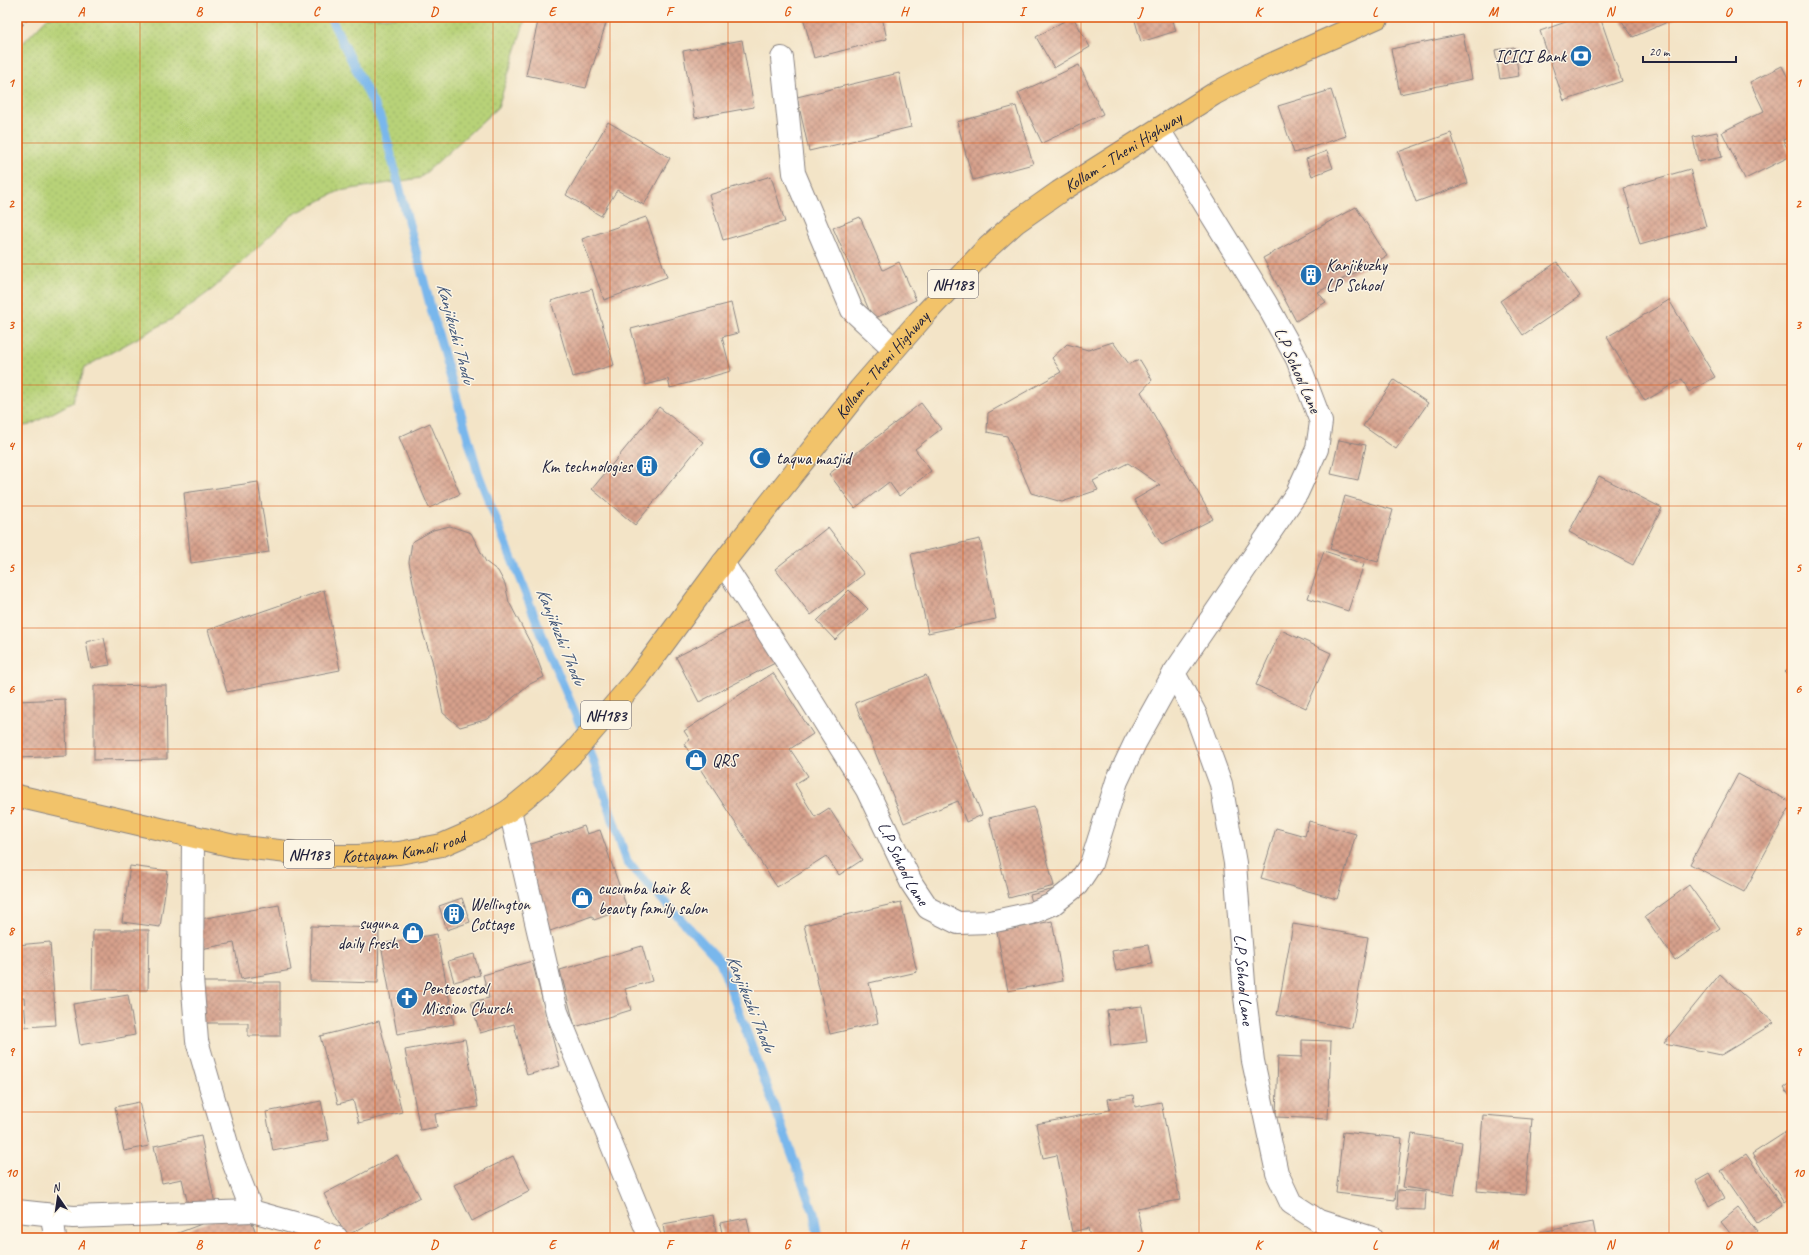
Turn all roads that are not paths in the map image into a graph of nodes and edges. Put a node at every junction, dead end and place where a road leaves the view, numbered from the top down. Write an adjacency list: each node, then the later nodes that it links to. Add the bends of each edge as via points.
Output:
1 (1378, 17): 2 (highway, Kollam - Theni Highway / NH183)
2 (1343, 25): 4 (highway, Kollam - Theni Highway / NH183, via 1214,94)
3 (782, 58): 5 (street, via 794,173 852,310)
4 (1159, 130): 5 (highway, Kollam - Theni Highway / NH183, via 1059,192 1015,223 970,266); 7 (street, L.P School Lane, via 1266,303 1297,359 1321,422 1317,449 1297,493)
5 (894, 349): 6 (highway, Kollam - Theni Highway / NH183)
6 (722, 563): 7 (street, L.P School Lane, via 867,790 912,884 928,908 958,923 990,922 1032,913 1053,904 1077,885 1091,864 1117,781); 8 (highway, Kollam - Theni Highway / NH183)
7 (1174, 673): 18 (street, L.P School Lane, via 1196,715 1221,784 1234,863 1253,1060 1277,1173 1291,1203 1319,1221)
8 (638, 678): 10 (highway, Kottayam Kumali road / NH183, via 574,752 544,782)
9 (17, 796): 11 (highway, Kottayam Kumali road / NH183)
10 (510, 810): 11 (highway, Kottayam Kumali road / NH183, via 474,831 442,845 399,853 323,856 234,846); 17 (street, via 557,1012)
11 (193, 837): 13 (street, via 192,978 197,1041 230,1154)
12 (17, 1210): 14 (street)
13 (252, 1211): 14 (street); 16 (street, via 313,1228)
14 (52, 1215): 15 (street)
15 (54, 1238)
16 (337, 1238)
17 (650, 1238)
18 (1372, 1238)

